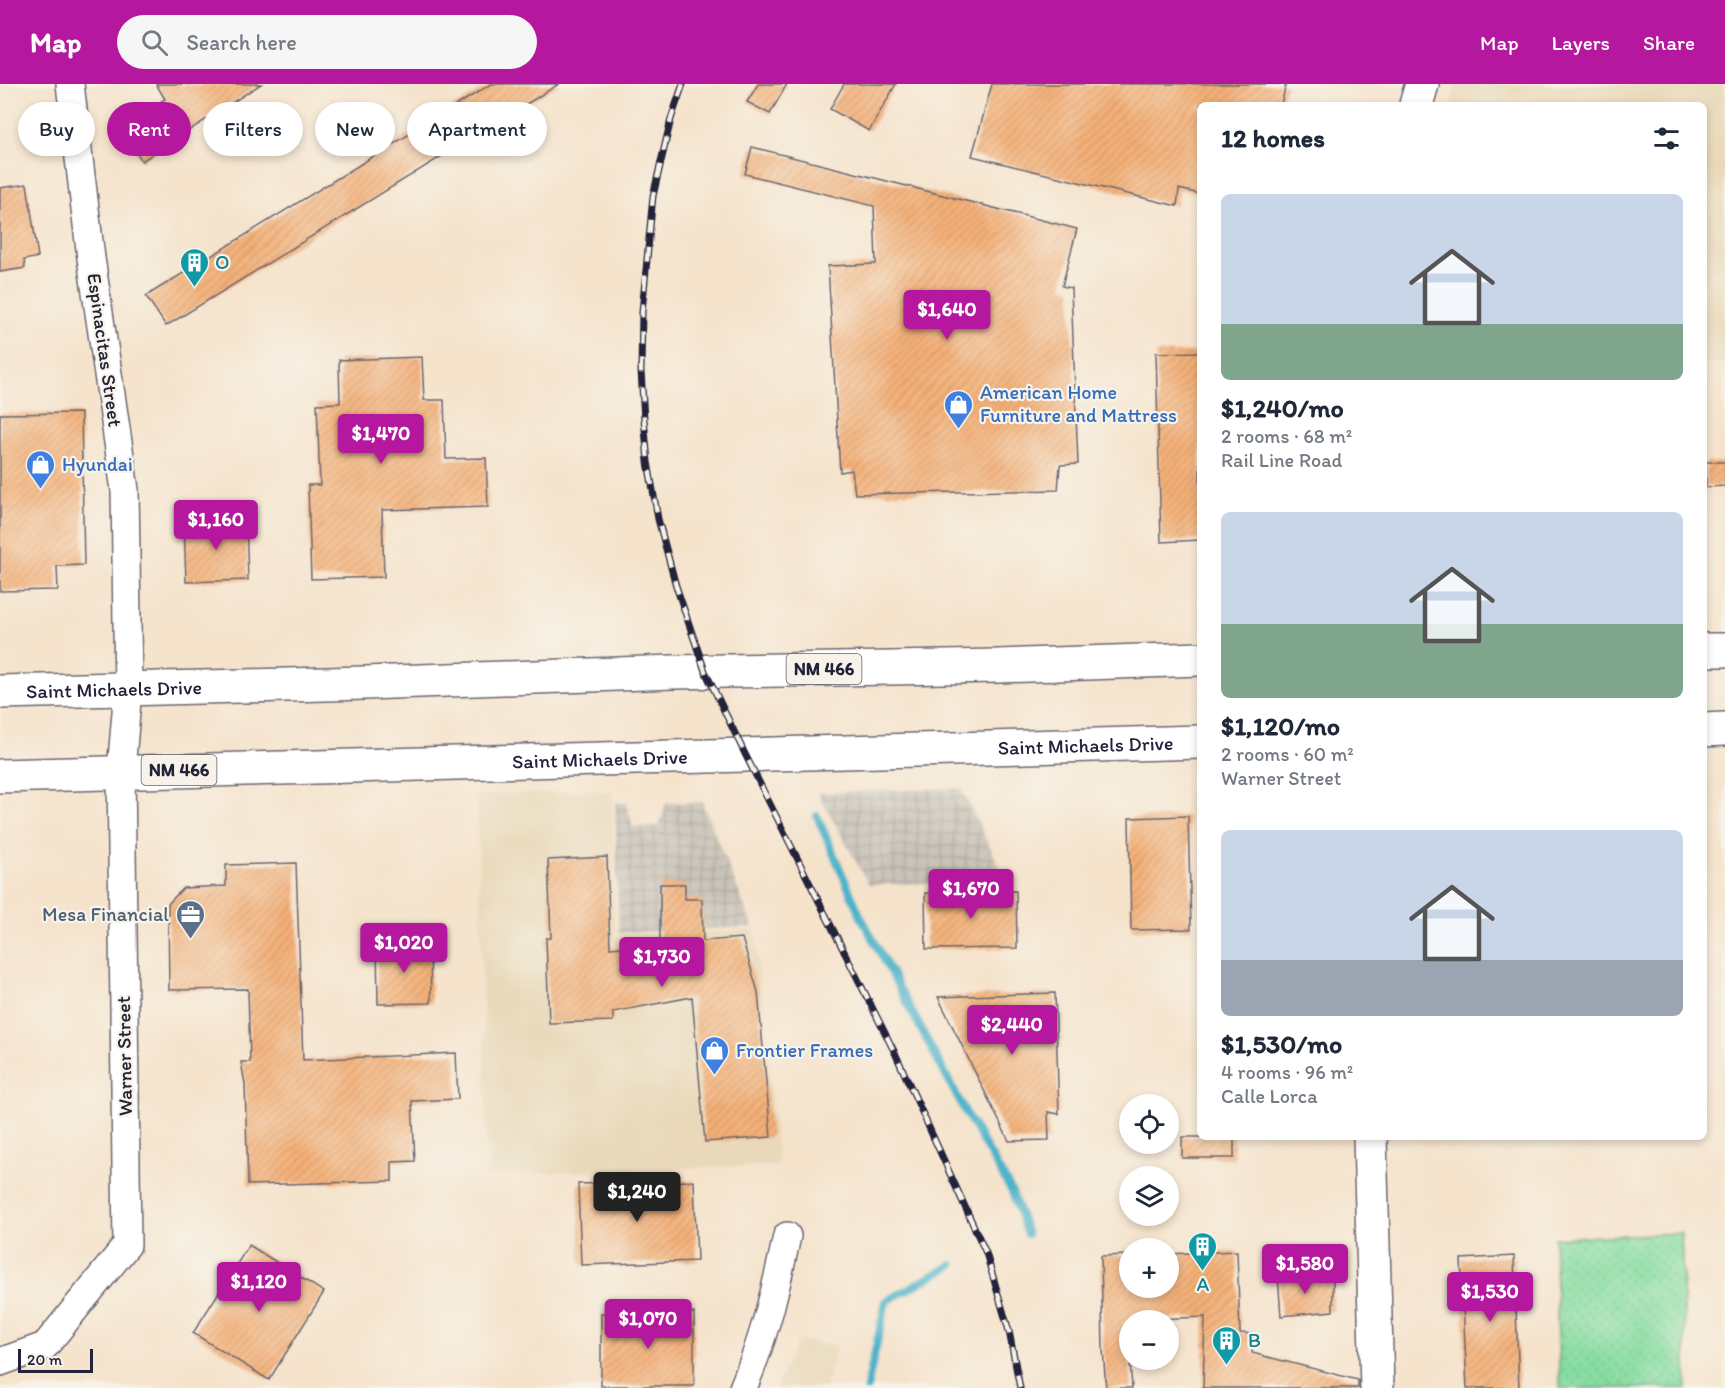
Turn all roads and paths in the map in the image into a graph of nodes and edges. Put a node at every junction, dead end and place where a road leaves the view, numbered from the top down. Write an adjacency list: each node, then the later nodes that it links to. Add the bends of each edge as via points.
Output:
1 (70, 84): 7 (street, Espinacitas Street, via 125,490)
2 (1422, 84): 3 (main road)
3 (1417, 102)
4 (1707, 650): 5 (main road)
5 (1725, 650)
6 (1197, 659): 7 (main road, Saint Michaels Drive / NM 466)
7 (128, 689): 8 (main road, Saint Michaels Drive / NM 466); 12 (street, Warner Street)
8 (0, 692)
9 (1725, 729): 10 (main road)
10 (1707, 730)
11 (1197, 742): 12 (main road, Saint Michaels Drive / NM 466)
12 (121, 771): 13 (main road, Saint Michaels Drive / NM 466); 16 (street, Warner Street, via 127,1245 45,1346)
13 (0, 776)
14 (1370, 1140): 18 (main road)
15 (787, 1236): 17 (street, via 765,1331)
16 (0, 1362)
17 (743, 1388)
18 (1377, 1388)

